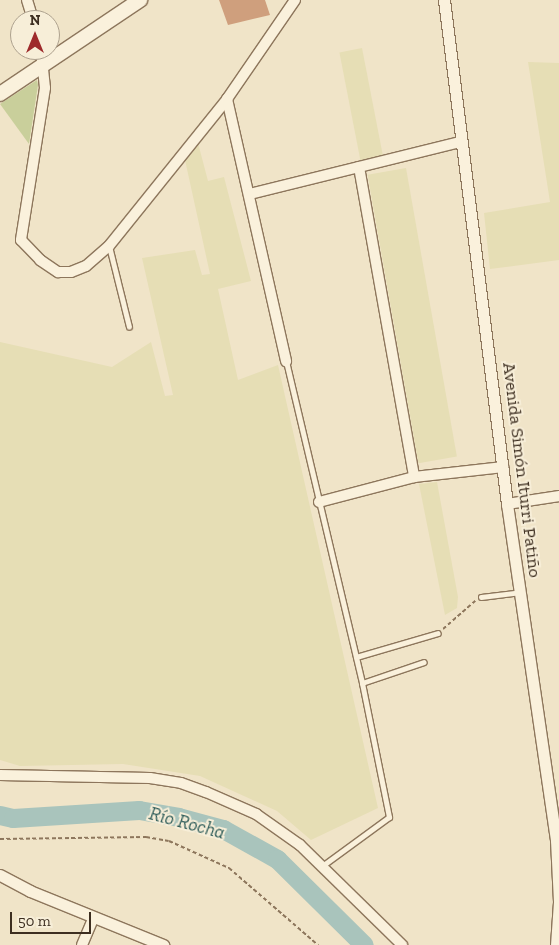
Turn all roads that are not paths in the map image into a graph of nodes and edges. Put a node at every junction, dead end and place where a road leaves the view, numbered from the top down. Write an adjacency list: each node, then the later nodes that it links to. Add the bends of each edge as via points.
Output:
1 (140, 0): 4 (main road)
2 (296, 0): 8 (street)
3 (444, 0): 9 (street, Avenida Simón Iturri Patiño)
4 (60, 47)
5 (39, 60): 7 (main road)
6 (42, 60): 12 (street, via 45,88 21,240 40,260 58,272 71,272 86,266)
7 (0, 94)
8 (227, 99): 11 (street); 12 (street)
9 (460, 142): 10 (street); 15 (street, Avenida Simón Iturri Patiño)
10 (359, 167): 11 (street); 16 (street)
11 (250, 194): 14 (street)
12 (108, 246): 13 (lane)
13 (129, 327)
14 (286, 361): 18 (lane)
15 (503, 467): 16 (street); 19 (street, Avenida Simón Iturri Patiño)
16 (414, 477): 18 (street)
17 (559, 496): 19 (street)
18 (319, 502): 23 (lane)
19 (507, 504): 20 (street, Avenida Simón Iturri Patiño)
20 (520, 592): 21 (lane); 33 (street, Avenida Simón Iturri Patiño, via 556,840 559,902)
21 (481, 597)
22 (438, 633): 23 (lane)
23 (356, 657): 25 (lane)
24 (424, 662): 25 (lane)
25 (362, 683): 27 (lane, via 390,817)
26 (0, 775): 27 (street, via 150,778 181,783 256,814 300,845)
27 (321, 866): 32 (street)
28 (0, 874): 29 (street, via 30,891)
29 (94, 917): 30 (street); 31 (street)
30 (82, 945)
31 (163, 945)
32 (402, 945)
33 (556, 945)

